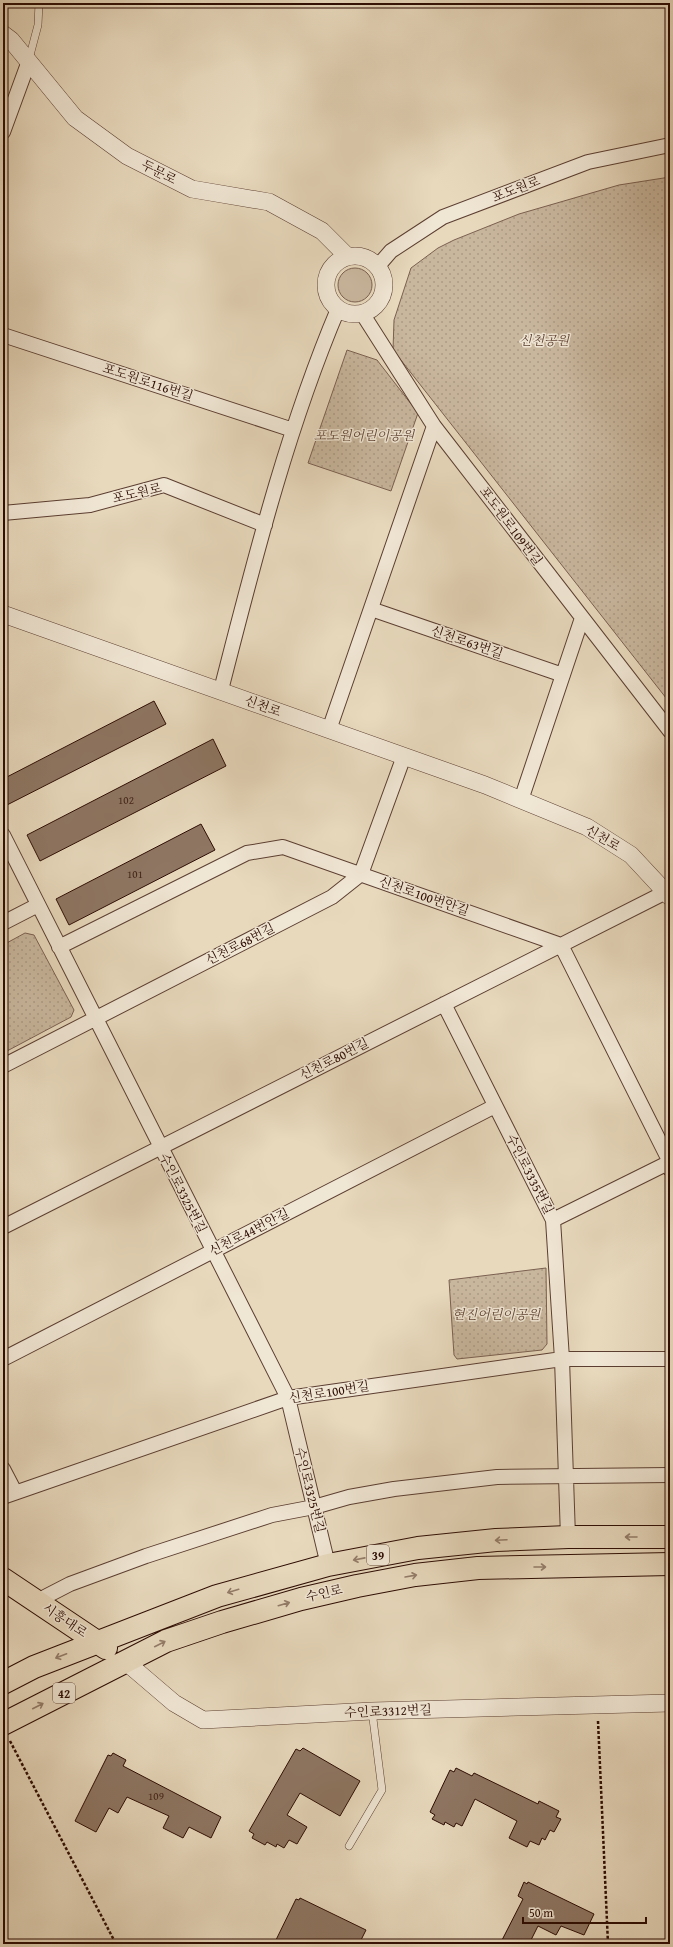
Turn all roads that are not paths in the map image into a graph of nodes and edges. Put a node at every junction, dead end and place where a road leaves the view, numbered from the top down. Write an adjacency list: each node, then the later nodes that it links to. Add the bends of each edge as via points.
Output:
1 (39, 3): 3 (lane, via 38,25)
2 (3, 34): 3 (street, 두문로)
3 (29, 61): 4 (street); 6 (street, 두문로, via 75,118 127,156 192,189 269,202 322,231)
4 (3, 132)
5 (670, 145): 7 (street, 포도원로, via 588,162 444,217 391,251)
6 (347, 256): 7 (street, via 364,257); 8 (street, via 333,264 326,279 327,296)
7 (378, 266): 9 (street, via 384,281 382,294 376,305)
8 (338, 309): 9 (street, via 353,314); 12 (street, via 319,354)
9 (362, 313): 11 (street, 포도원로109번길)
10 (3, 335): 12 (street, 포도원로116번길)
11 (434, 426): 15 (street); 17 (street, 포도원로109번길)
12 (293, 430): 14 (street)
13 (3, 513): 14 (street, 포도원로, via 90,505 164,485)
14 (265, 525): 19 (street)
15 (371, 609): 18 (street, 신천로63번길); 20 (street)
16 (3, 614): 19 (street, 신천로)
17 (582, 618): 18 (street); 21 (street, 포도원로109번길)
18 (563, 675): 23 (street)
19 (221, 690): 20 (street, 신천로)
20 (330, 730): 22 (street, 신천로)
21 (670, 731)
22 (404, 756): 23 (street, 신천로); 25 (street)
23 (521, 800): 26 (street, 신천로, via 587,827 631,855)
24 (3, 835): 27 (street, 수인로3325번길)
25 (361, 874): 29 (street, 신천로100번안길); 30 (street, 신천로100번안길, via 283,847 247,853); 32 (street, 신천로68번길, via 332,897)
26 (669, 893): 29 (street, 신천로80번길)
27 (38, 905): 28 (street); 30 (street, 수인로3325번길)
28 (3, 923)
29 (561, 945): 31 (street, 신천로80번길); 36 (street)
30 (59, 947): 32 (street, 수인로3325번길)
31 (444, 1004): 34 (street, 수인로3335번길); 35 (street, 신천로80번길)
32 (96, 1019): 33 (street, 신천로68번길); 35 (street, 수인로3325번길)
33 (3, 1066)
34 (495, 1106): 38 (street, 수인로3335번길); 40 (street, 신천로44번안길)
35 (160, 1147): 39 (street, 신천로80번길); 40 (street, 수인로3325번길)
36 (670, 1162): 37 (street); 38 (street)
37 (670, 1170)
38 (553, 1220): 42 (street, 수인로3335번길)
39 (3, 1227)
40 (213, 1251): 41 (street, 신천로44번안길); 44 (street, 수인로3325번길)
41 (3, 1359)
42 (562, 1359): 43 (street, 신천로100번길); 44 (street, 신천로100번길); 47 (street, 수인로3335번길)
43 (670, 1359)
44 (288, 1398): 48 (street, 신천로100번길); 49 (street, 수인로3325번길)
45 (3, 1469): 48 (street)
46 (670, 1475): 47 (street)
47 (566, 1476): 49 (street, via 497,1478 394,1489 348,1497); 50 (street, 수인로3335번길)
48 (9, 1495)
49 (314, 1507): 53 (street, 수인로3325번길); 55 (street, via 272,1516 146,1556 70,1584)
50 (568, 1537): 51 (main road, 수인로 / 39, one-way to 50); 53 (main road, 수인로 / 39, one-way to 53, via 496,1540 418,1548)
51 (670, 1537)
52 (670, 1564): 57 (main road, 수인로 / 39, one-way to 52, via 166,1641 222,1622 301,1599 415,1575 478,1568)
53 (328, 1565): 56 (main road, 수인로 / 39, one-way to 56, via 217,1596)
54 (3, 1578): 55 (main road, 시흥대로)
55 (37, 1601): 56 (main road, 시흥대로)
56 (98, 1642): 57 (main road, 시흥대로); 58 (main road, 수인로, one-way to 58, via 34,1667)
57 (126, 1662): 60 (street, 수인로3312번길, via 174,1703 203,1720); 61 (main road, 수인로 / 42, one-way to 57)
58 (3, 1683)
59 (670, 1703): 60 (street, 수인로3312번길)
60 (372, 1711): 62 (lane, via 382,1790)
61 (6, 1732)
62 (349, 1846)

